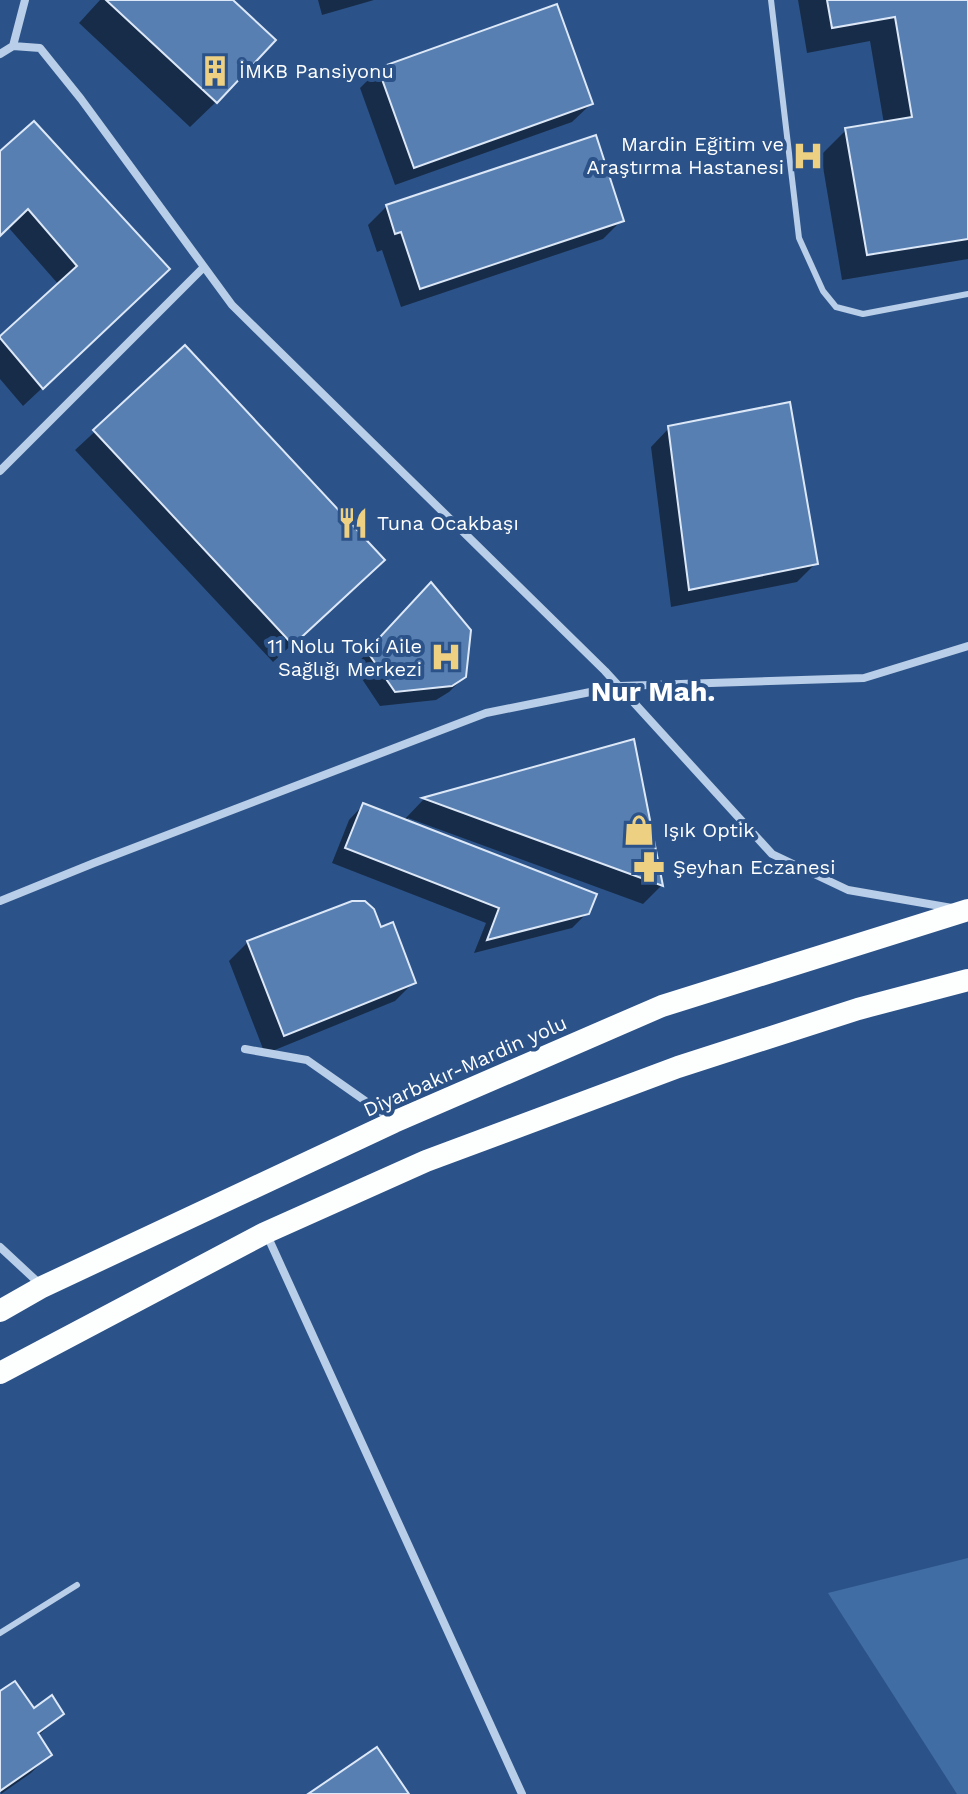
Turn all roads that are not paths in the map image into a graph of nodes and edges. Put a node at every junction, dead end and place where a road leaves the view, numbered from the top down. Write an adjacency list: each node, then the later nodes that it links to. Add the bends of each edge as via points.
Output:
1 (25, 0): 3 (street)
2 (771, 0): 6 (lane, via 799,238 823,291 836,307 863,314)
3 (13, 46): 4 (street); 5 (street, via 40,48)
4 (0, 54)
5 (204, 267): 7 (street); 9 (street, via 232,305)
6 (968, 294)
7 (0, 471)
8 (968, 646): 9 (street, via 864,678)
9 (620, 686): 10 (street, via 486,713); 11 (street, via 772,854 848,890)
10 (0, 901)
11 (967, 910): 14 (highway, Diyarbakır-Mardin yolu, via 662,1006)
12 (968, 980): 15 (highway, via 678,1067 426,1161)
13 (245, 1049): 14 (street, via 307,1060)
14 (394, 1122): 17 (highway, Diyarbakır-Mardin yolu)
15 (265, 1233): 19 (highway); 22 (street)
16 (0, 1247): 17 (street)
17 (42, 1287): 18 (highway, Diyarbakır-Mardin yolu)
18 (0, 1311)
19 (0, 1373)
20 (77, 1585): 21 (lane)
21 (0, 1633)
22 (522, 1794)

